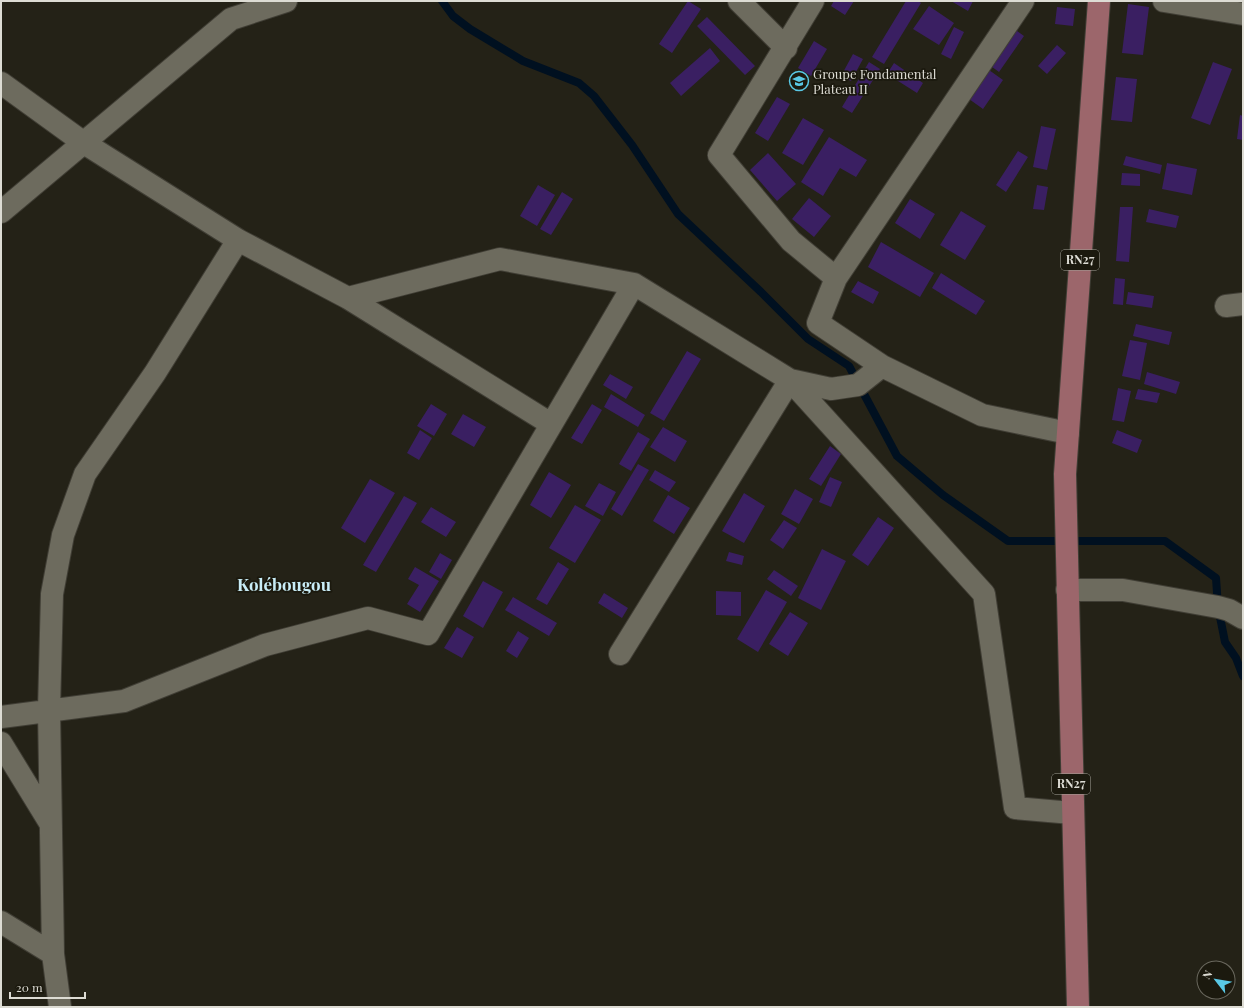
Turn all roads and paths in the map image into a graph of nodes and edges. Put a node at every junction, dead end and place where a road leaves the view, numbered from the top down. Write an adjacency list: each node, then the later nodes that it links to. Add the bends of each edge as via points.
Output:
1 (286, 1): 10 (street, via 231,19)
2 (739, 1): 8 (street)
3 (813, 1): 8 (street)
4 (1022, 1): 13 (street)
5 (1099, 1): 19 (main road, RN27)
6 (1164, 1): 7 (street)
7 (1243, 14)
8 (786, 48): 13 (street, via 719,155 791,241)
9 (1, 83): 10 (street)
10 (84, 143): 11 (street); 12 (street)
11 (1, 212)
12 (238, 240): 15 (street); 23 (street, via 155,373 85,474 63,535 52,594)
13 (836, 278): 16 (street, via 818,323)
14 (634, 284): 15 (street, via 500,259); 17 (street); 18 (street)
15 (348, 298): 18 (street)
16 (882, 366): 17 (street, via 858,385 831,389); 19 (street, via 982,416)
17 (790, 380): 22 (street); 26 (street, via 984,594 1015,808)
18 (551, 424): 23 (street, via 428,634 368,618 265,645 124,701)
19 (1068, 433): 20 (main road, RN27, via 1065,474)
20 (1067, 590): 21 (street, via 1123,590 1229,610); 26 (main road, RN27)
21 (1243, 618)
22 (620, 654)
23 (49, 710): 24 (street); 27 (street)
24 (1, 717)
25 (1, 742): 27 (street)
26 (1072, 813): 31 (main road, RN27)
27 (50, 824): 29 (street)
28 (1, 922): 29 (street)
29 (54, 954): 30 (street)
30 (60, 1007)
31 (1078, 1007)

